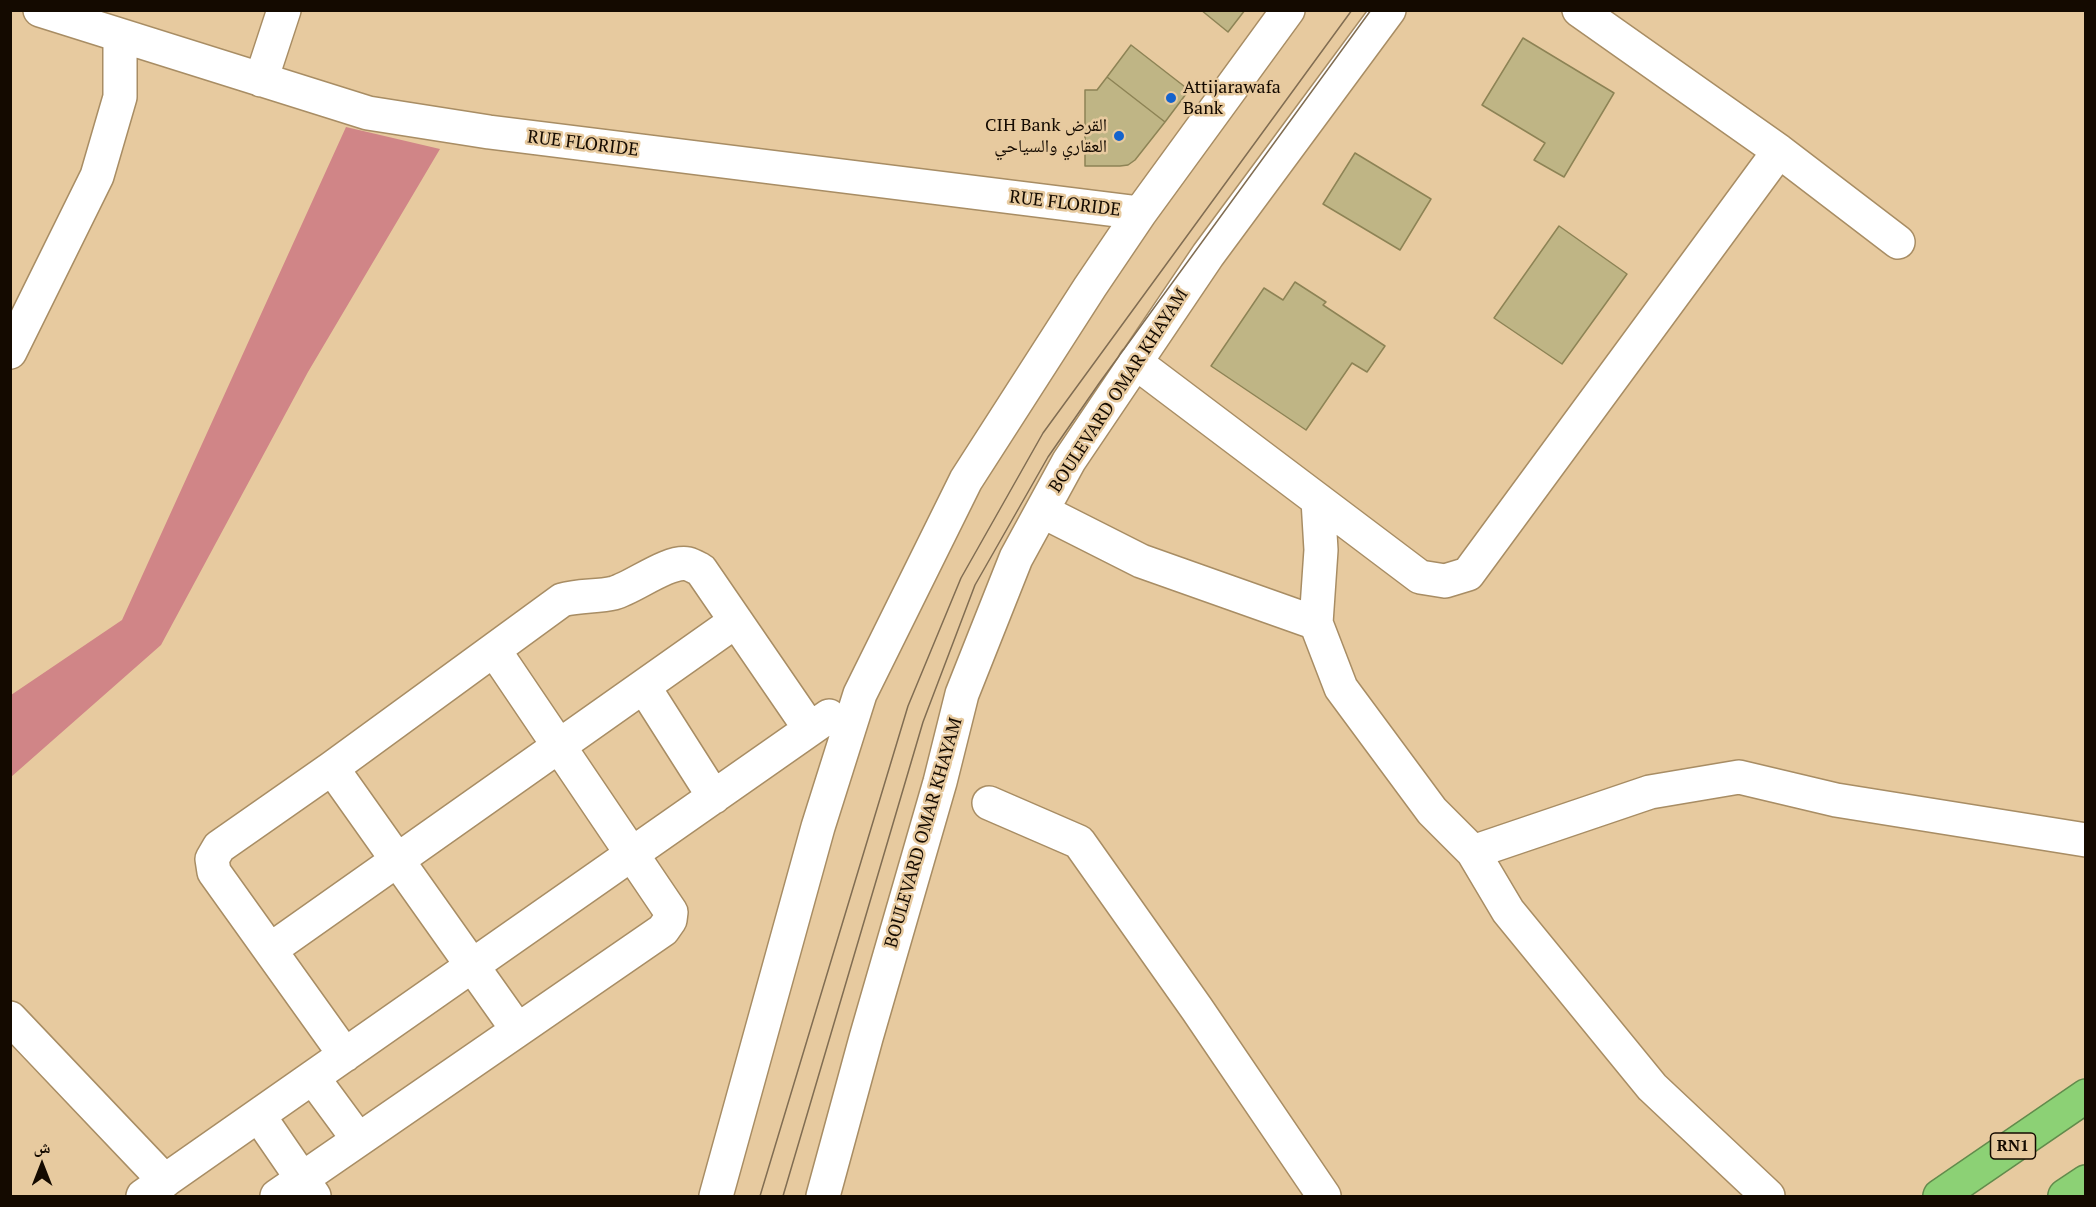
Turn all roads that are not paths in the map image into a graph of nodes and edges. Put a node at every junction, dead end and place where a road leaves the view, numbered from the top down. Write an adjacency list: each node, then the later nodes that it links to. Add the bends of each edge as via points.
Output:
1 (284, 10): 7 (street)
2 (1288, 10): 9 (street)
3 (1389, 10): 14 (street, BOULEVARD OMAR KHAYAM, via 1208,255)
4 (1579, 10): 8 (street)
5 (45, 11): 6 (street, RUE FLORIDE)
6 (120, 36): 7 (street, RUE FLORIDE); 11 (street, via 120,97 97,176)
7 (261, 80): 9 (street, RUE FLORIDE, via 368,113 478,130)
8 (1779, 151): 10 (street); 15 (street, via 1468,574 1446,581 1420,577)
9 (1140, 213): 21 (street, via 966,480)
10 (1898, 242)
11 (47, 279): 12 (street); 13 (street)
12 (10, 303)
13 (10, 352)
14 (1135, 362): 15 (street); 16 (street, BOULEVARD OMAR KHAYAM, via 1069,461)
15 (1318, 500): 18 (street, via 1321,550)
16 (1042, 511): 18 (street, via 1141,561); 44 (street, BOULEVARD OMAR KHAYAM, via 1016,558 962,694)
17 (736, 621): 19 (street, via 701,570 688,564 671,565 613,593 562,600); 20 (street); 22 (street)
18 (1316, 623): 28 (street, via 1341,688 1432,811)
19 (494, 650): 23 (street); 24 (street)
20 (644, 687): 23 (street); 25 (street)
21 (860, 694): 22 (street); 43 (street, via 818,827)
22 (810, 729): 25 (street)
23 (559, 747): 29 (street); 30 (street)
24 (332, 768): 30 (street); 31 (street, via 219,847 212,860 214,872)
25 (714, 797): 29 (street)
26 (989, 803): 45 (street, via 1079,842)
27 (2085, 840): 28 (street, via 1836,800 1739,777 1650,792)
28 (1473, 852): 46 (street, via 1508,911 1652,1087)
29 (631, 855): 32 (street); 34 (street, via 671,912 670,920 663,930)
30 (397, 860): 31 (street); 32 (street)
31 (270, 950): 35 (street)
32 (473, 966): 34 (street); 35 (street)
33 (10, 1018): 41 (street)
34 (517, 1029): 39 (street)
35 (345, 1055): 36 (street)
36 (313, 1078): 38 (street); 39 (street)
37 (2085, 1096): 47 (highway, RN1)
38 (259, 1116): 41 (street); 42 (street)
39 (358, 1139): 42 (street)
40 (2085, 1182): 48 (highway)
41 (154, 1189)
42 (297, 1191)
43 (716, 1197)
44 (824, 1197)
45 (1324, 1197)
46 (1768, 1197)
47 (1940, 1197)
48 (2065, 1197)

